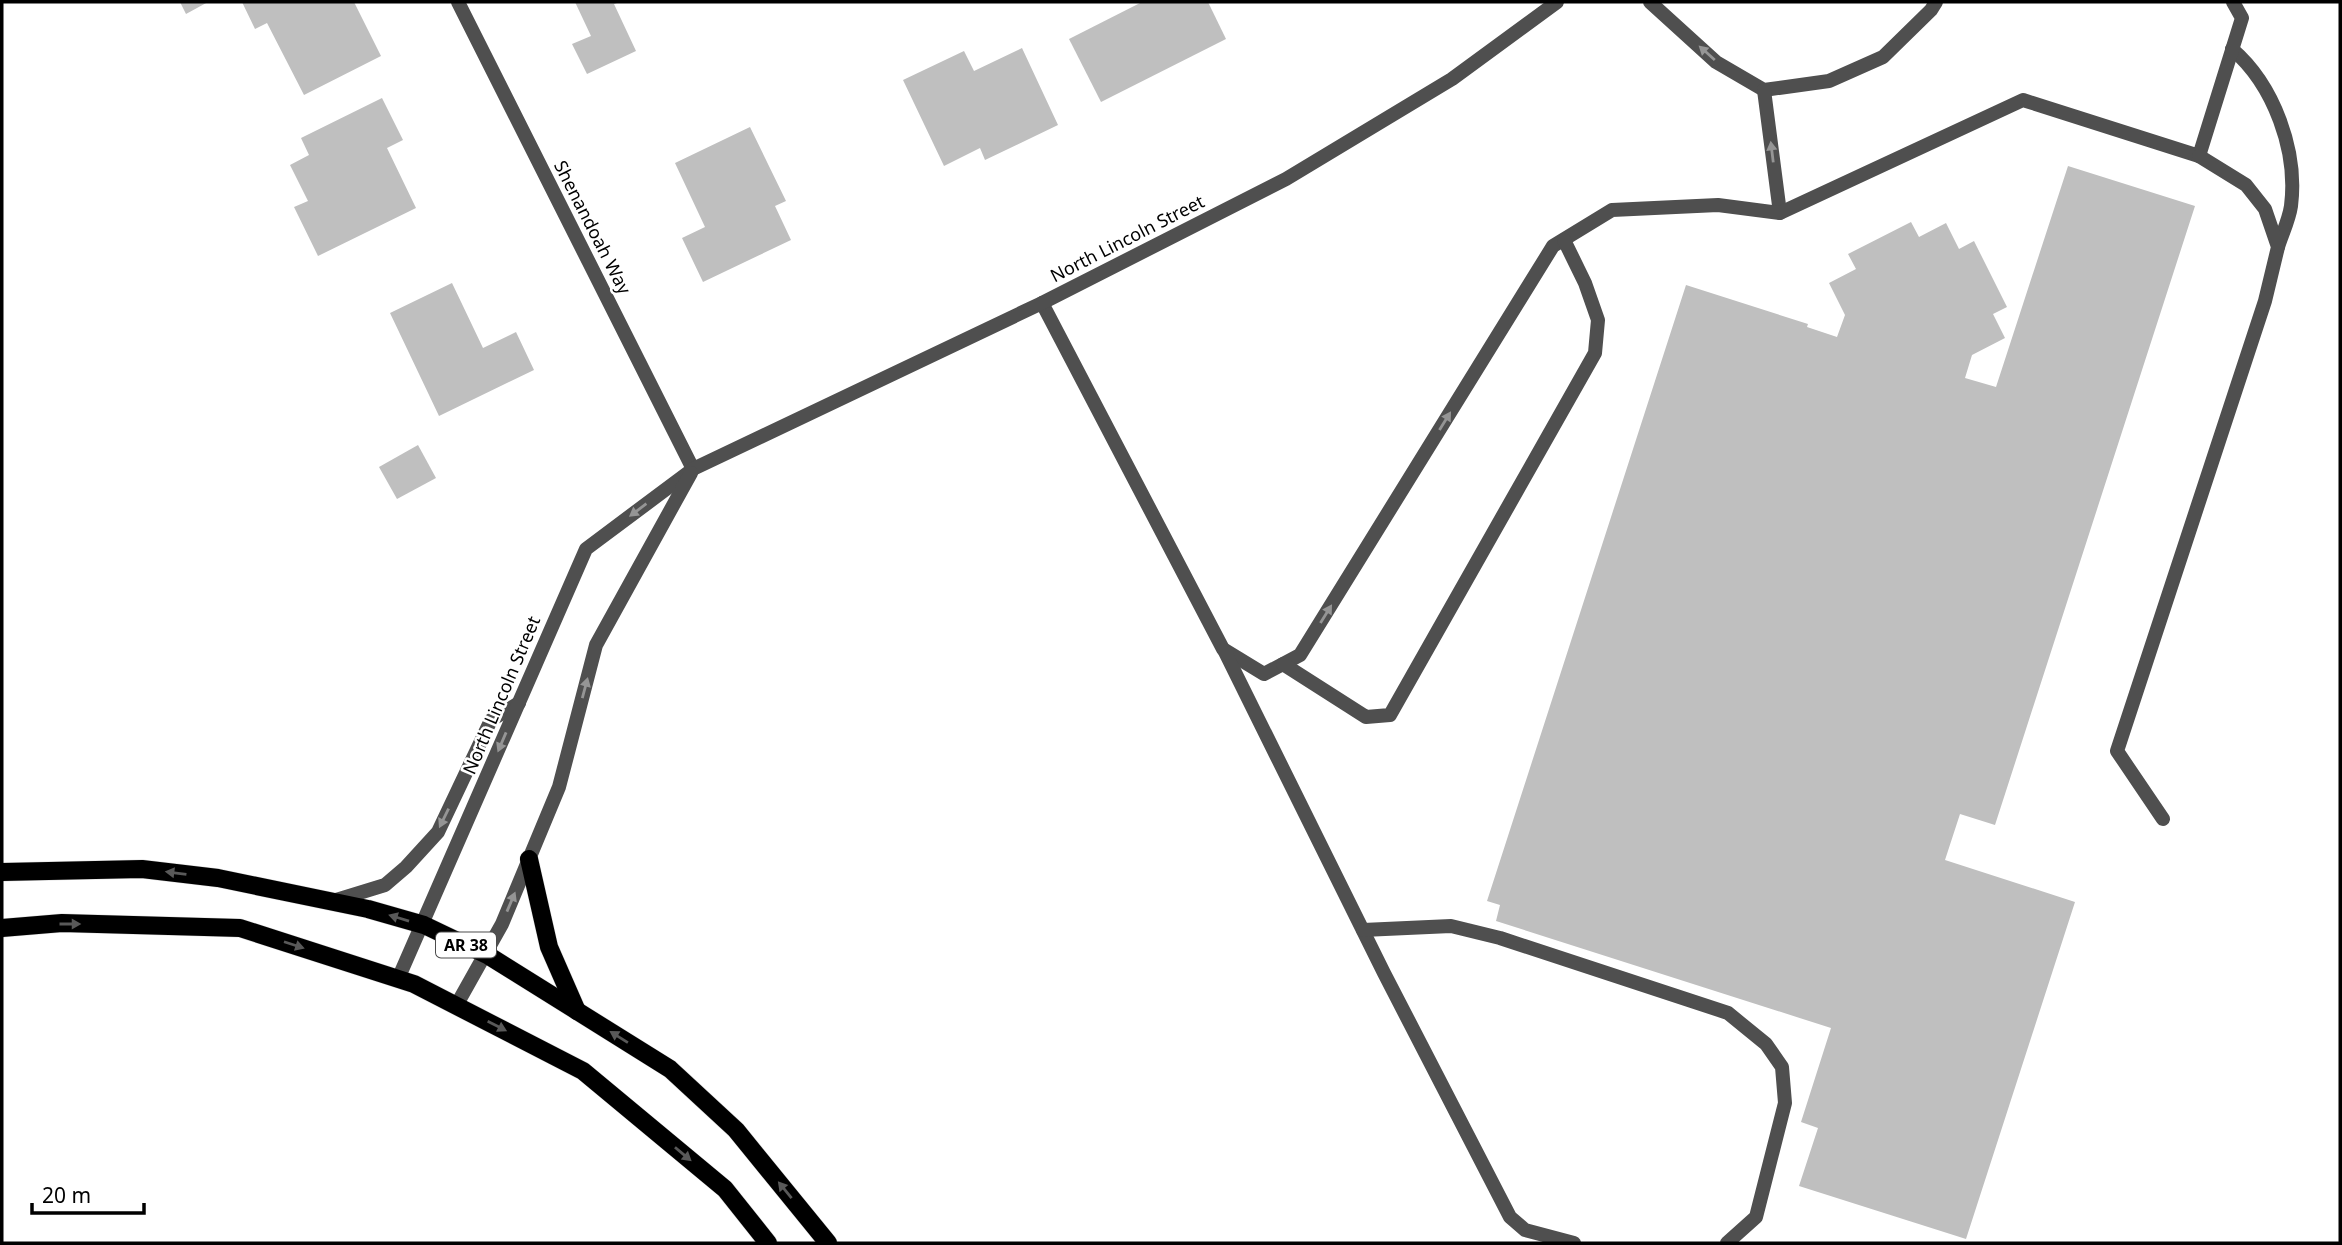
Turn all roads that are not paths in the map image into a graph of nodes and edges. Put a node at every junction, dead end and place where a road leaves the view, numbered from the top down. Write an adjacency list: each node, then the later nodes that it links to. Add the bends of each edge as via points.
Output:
1 (458, 2): 13 (street, Shenandoah Way)
2 (1557, 2): 12 (street, North Lincoln Street, via 1452,79 1286,179)
3 (1650, 2): 7 (street, one-way to 3, via 1716,62)
4 (1936, 2): 7 (street, via 1883,57 1829,81)
5 (2233, 2): 6 (street, via 2242,18)
6 (2232, 49): 8 (street); 11 (street, via 2251,65 2286,143 2292,183 2290,209)
7 (1764, 90): 9 (street, one-way to 7)
8 (2199, 156): 9 (street, via 2023,100); 11 (street, via 2246,185 2265,209)
9 (1780, 214): 10 (street, via 1718,205 1612,210)
10 (1564, 240): 15 (street, one-way to 10, via 1300,655 1553,246); 15 (street, via 1598,320 1595,352 1390,715 1366,717)
11 (2277, 249): 17 (street, via 2265,301 2117,751)
12 (1042, 303): 13 (street, North Lincoln Street); 14 (street)
13 (693, 469): 16 (street, North Lincoln Street, one-way to 16, via 586,549); 18 (street, one-way to 13, via 559,787 596,645)
14 (1223, 649): 15 (street, via 1264,674); 23 (street)
15 (1283, 664)
16 (519, 703): 20 (street, one-way to 20, via 491,720 438,832 406,867 385,885); 21 (street, North Lincoln Street, one-way to 21)
17 (2163, 819)
18 (529, 859): 24 (street, one-way to 18); 27 (main road, via 549,947)
19 (2, 872): 20 (main road, AR 38, one-way to 19, via 218,878 142,869)
20 (333, 901): 21 (main road, AR 38, one-way to 20)
21 (424, 925): 24 (main road, AR 38); 25 (street, North Lincoln Street)
22 (2, 928): 25 (main road, one-way to 25, via 62,923 240,928)
23 (1363, 930): 30 (street, via 1510,1217 1525,1230); 31 (street, via 1451,926 1500,938 1728,1013 1766,1044 1782,1067 1785,1103 1755,1217)
24 (484, 954): 26 (street); 27 (main road, AR 38)
25 (398, 979): 26 (main road)
26 (456, 1006): 28 (main road, one-way to 28, via 583,1071 725,1189)
27 (578, 1011): 29 (main road, AR 38, one-way to 27, via 736,1130 670,1069)
28 (768, 1243)
29 (828, 1243)
30 (1574, 1243)
31 (1727, 1243)

